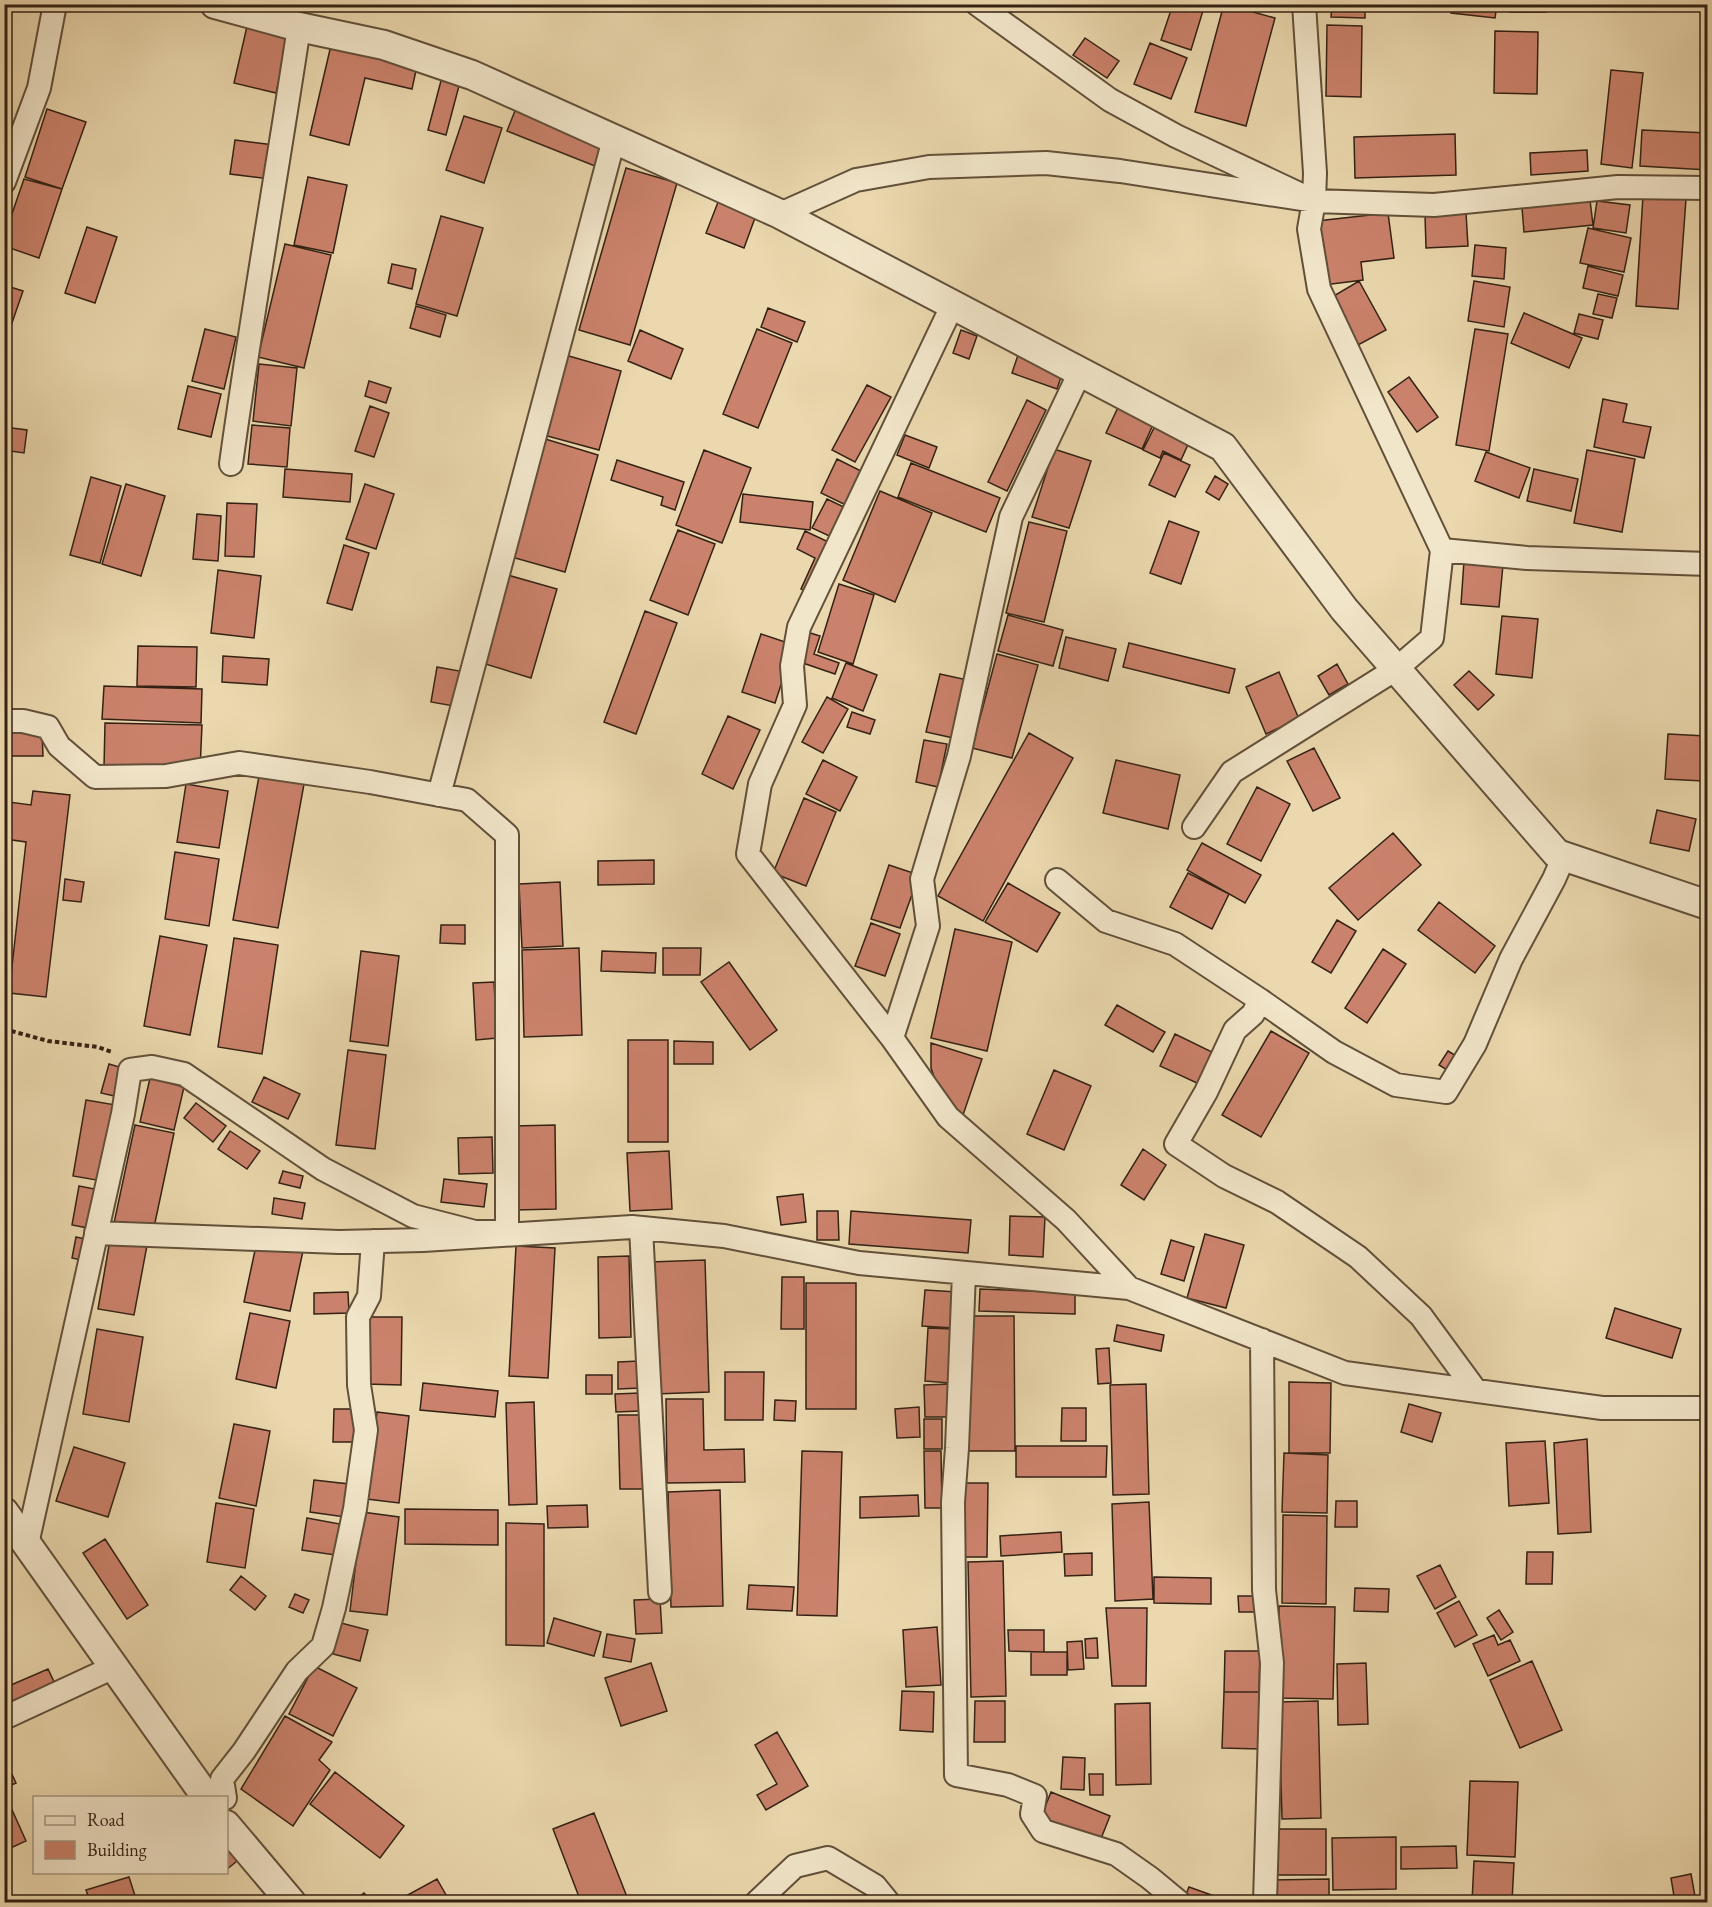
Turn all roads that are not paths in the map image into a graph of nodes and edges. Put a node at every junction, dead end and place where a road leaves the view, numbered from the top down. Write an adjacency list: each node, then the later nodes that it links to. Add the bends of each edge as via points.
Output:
1 (55, 4): 7 (street, via 39,88)
2 (215, 4): 5 (street)
3 (977, 4): 9 (street, via 1110,100)
4 (1304, 4): 9 (street, via 1316,173)
5 (299, 27): 6 (street, via 384,45 472,75); 13 (street)
6 (614, 139): 10 (street); 18 (street)
7 (4, 182)
8 (1707, 188): 9 (street, via 1618,186 1434,205)
9 (1314, 201): 10 (street, via 1046,163 929,167 856,180); 14 (street, via 1309,229 1318,289)
10 (780, 214): 11 (street)
11 (953, 304): 12 (street); 24 (street, via 799,627 792,666 795,705 760,784 748,854)
12 (1080, 372): 16 (street, via 1223,447 1344,609); 24 (street, via 1011,517 959,756 922,879 928,926)
13 (231, 464)
14 (1442, 549): 15 (street, via 1527,558); 16 (street, via 1432,638)
15 (1707, 564)
16 (1396, 669): 19 (street, via 1232,772); 20 (street, via 1557,854)
17 (4, 721): 18 (street, via 48,727 59,746 95,777 166,776 238,763)
18 (439, 795): 26 (street, via 467,800 507,835 507,1232 476,1232 413,1216 323,1169 183,1074 152,1067 130,1070)
19 (1194, 827)
20 (1564, 856): 22 (street); 23 (street, via 1511,959 1475,1044 1446,1092 1396,1085 1334,1052)
21 (1057, 880): 23 (street, via 1106,921 1175,944)
22 (1707, 905)
23 (1260, 1000): 31 (street, via 1235,1030 1176,1144 1224,1176 1277,1202 1358,1257 1421,1316)
24 (892, 1038): 29 (street, via 948,1117 1066,1220)
25 (641, 1228): 27 (street); 28 (street, via 724,1236 859,1263); 35 (street)
26 (96, 1233): 27 (street); 34 (street)
27 (373, 1241): 39 (street, via 369,1296 358,1317 359,1385 366,1430 355,1509 334,1608 323,1646 297,1671 222,1779)
28 (964, 1273): 29 (street); 44 (street, via 953,1502 956,1774 1008,1785 1035,1796 1032,1814 1043,1831 1116,1854)
29 (1129, 1288): 30 (street)
30 (1263, 1340): 31 (street, via 1345,1373); 45 (street, via 1264,1590 1272,1663)
31 (1476, 1391): 32 (street, via 1602,1408)
32 (1707, 1408)
33 (4, 1512): 34 (street)
34 (27, 1544): 36 (street)
35 (660, 1592)
36 (114, 1667): 37 (street); 38 (street)
37 (4, 1718)
38 (206, 1796)
39 (225, 1796)
40 (228, 1821): 41 (street)
41 (291, 1902)
42 (757, 1902): 43 (street, via 795,1866 828,1858 875,1886)
43 (888, 1902)
44 (1179, 1902)
45 (1265, 1902)

